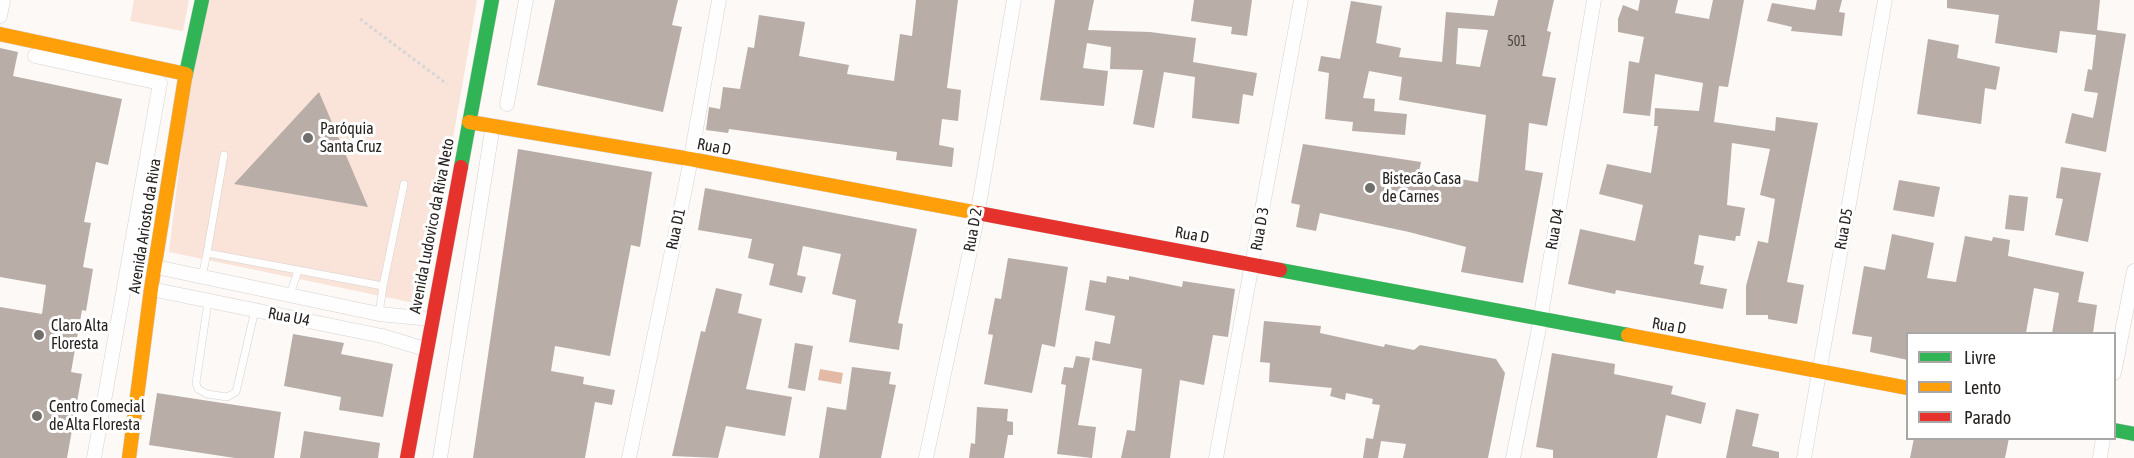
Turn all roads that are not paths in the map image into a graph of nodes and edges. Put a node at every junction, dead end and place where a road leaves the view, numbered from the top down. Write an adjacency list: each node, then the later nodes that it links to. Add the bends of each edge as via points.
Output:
1 (3, 0): 10 (street)
2 (202, 0): 13 (street, Avenida Ariosto da Riva)
3 (492, 0): 15 (street, Avenida Ludovico da Riva Neto)
4 (526, 0): 14 (street)
5 (719, 0): 18 (street, Rua D1)
6 (1014, 0): 20 (street, Rua D 2)
7 (1301, 0): 22 (street, Rua D 3)
8 (1594, 0): 35 (street, Rua D4)
9 (1885, 0): 38 (street, Rua D5)
10 (0, 16)
11 (0, 34): 13 (street)
12 (35, 56): 43 (street, via 160,83)
13 (186, 74): 23 (street, Avenida Ariosto da Riva)
14 (507, 104)
15 (468, 122): 18 (street, Rua D); 34 (street, Avenida Ludovico da Riva Neto)
16 (491, 137): 46 (street)
17 (224, 155): 21 (lane)
18 (690, 159): 20 (street, Rua D); 47 (street, Rua D1)
19 (404, 184): 27 (lane)
20 (977, 213): 22 (street, Rua D); 48 (street, Rua D 2)
21 (207, 253): 24 (lane); 26 (lane)
22 (1254, 263): 35 (street, Rua D); 49 (street, Rua D 3)
23 (156, 267): 26 (street, Rua U4); 28 (street, Avenida Ariosto da Riva)
24 (298, 271): 27 (lane); 29 (lane)
25 (2134, 272): 37 (street)
26 (202, 277): 29 (street, Rua U4)
27 (383, 286): 32 (lane)
28 (151, 289): 30 (street, Rua U4); 44 (street, Avenida Ariosto da Riva)
29 (290, 294): 32 (street, Rua U4); 33 (street)
30 (208, 302): 31 (street, Rua U4); 31 (lane, via 196,383 207,394 227,397 236,392)
31 (255, 310): 33 (street, Rua U4)
32 (379, 314): 34 (street, Rua U4)
33 (282, 315): 36 (street, Rua U4)
34 (431, 319): 36 (street, Avenida Ludovico da Riva Neto)
35 (1540, 319): 38 (street, Rua D); 50 (street, Rua D4)
36 (425, 349): 45 (street, Avenida Ludovico da Riva Neto)
37 (2116, 368)
38 (1821, 370): 39 (street, Rua D); 51 (street, Rua D5)
39 (1906, 388)
40 (2116, 430): 41 (street)
41 (2134, 434)
42 (2103, 440): 52 (street)
43 (94, 458)
44 (129, 458)
45 (407, 458)
46 (440, 458)
47 (629, 458)
48 (926, 458)
49 (1216, 458)
50 (1513, 458)
51 (1804, 458)
52 (2100, 458)

